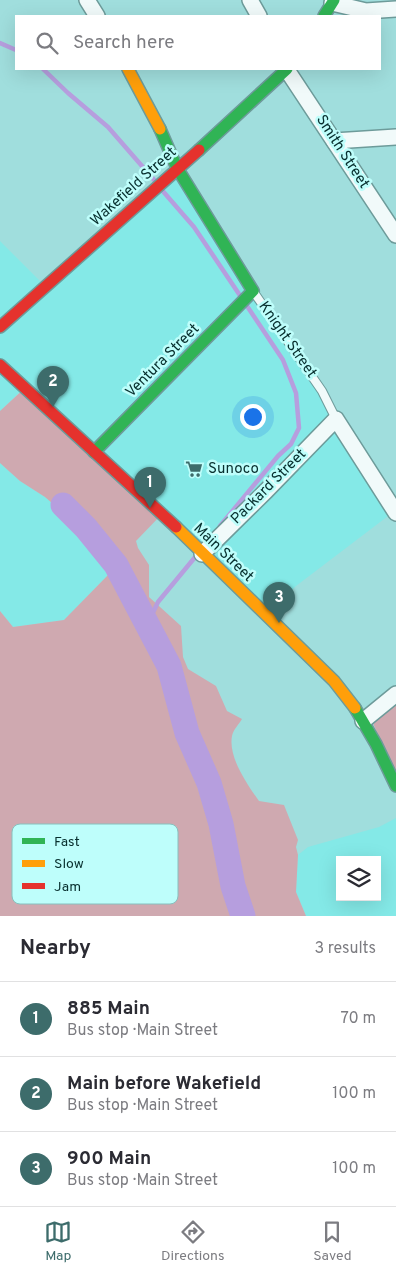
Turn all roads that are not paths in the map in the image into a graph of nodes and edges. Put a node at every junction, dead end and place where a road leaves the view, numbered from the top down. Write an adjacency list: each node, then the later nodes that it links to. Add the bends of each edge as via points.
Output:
1 (86, 0): 5 (street)
2 (250, 0): 6 (street)
3 (333, 1): 4 (street, via 366,11); 7 (street)
4 (396, 9)
5 (96, 15)
6 (258, 15)
7 (325, 15)
8 (129, 70): 13 (street, Knight Street)
9 (286, 70): 13 (street, Wakefield Street)
10 (288, 70): 12 (street, Smith Street)
11 (396, 137): 12 (street)
12 (334, 141): 14 (street, Smith Street)
13 (177, 168): 15 (street, Knight Street); 16 (street, Wakefield Street)
14 (396, 235)
15 (254, 292): 18 (lane, Knight Street, via 322,390); 19 (street, Ventura Street)
16 (0, 327)
17 (0, 365): 19 (street, Main Street)
18 (336, 419): 20 (street, Knight Street); 21 (street, Packard Street, via 266,491)
19 (94, 452): 21 (street, Main Street)
20 (396, 513)
21 (199, 551): 23 (street, Main Street, via 334,681)
22 (396, 694): 23 (street)
23 (363, 721): 24 (street, Main Street)
24 (396, 786)

